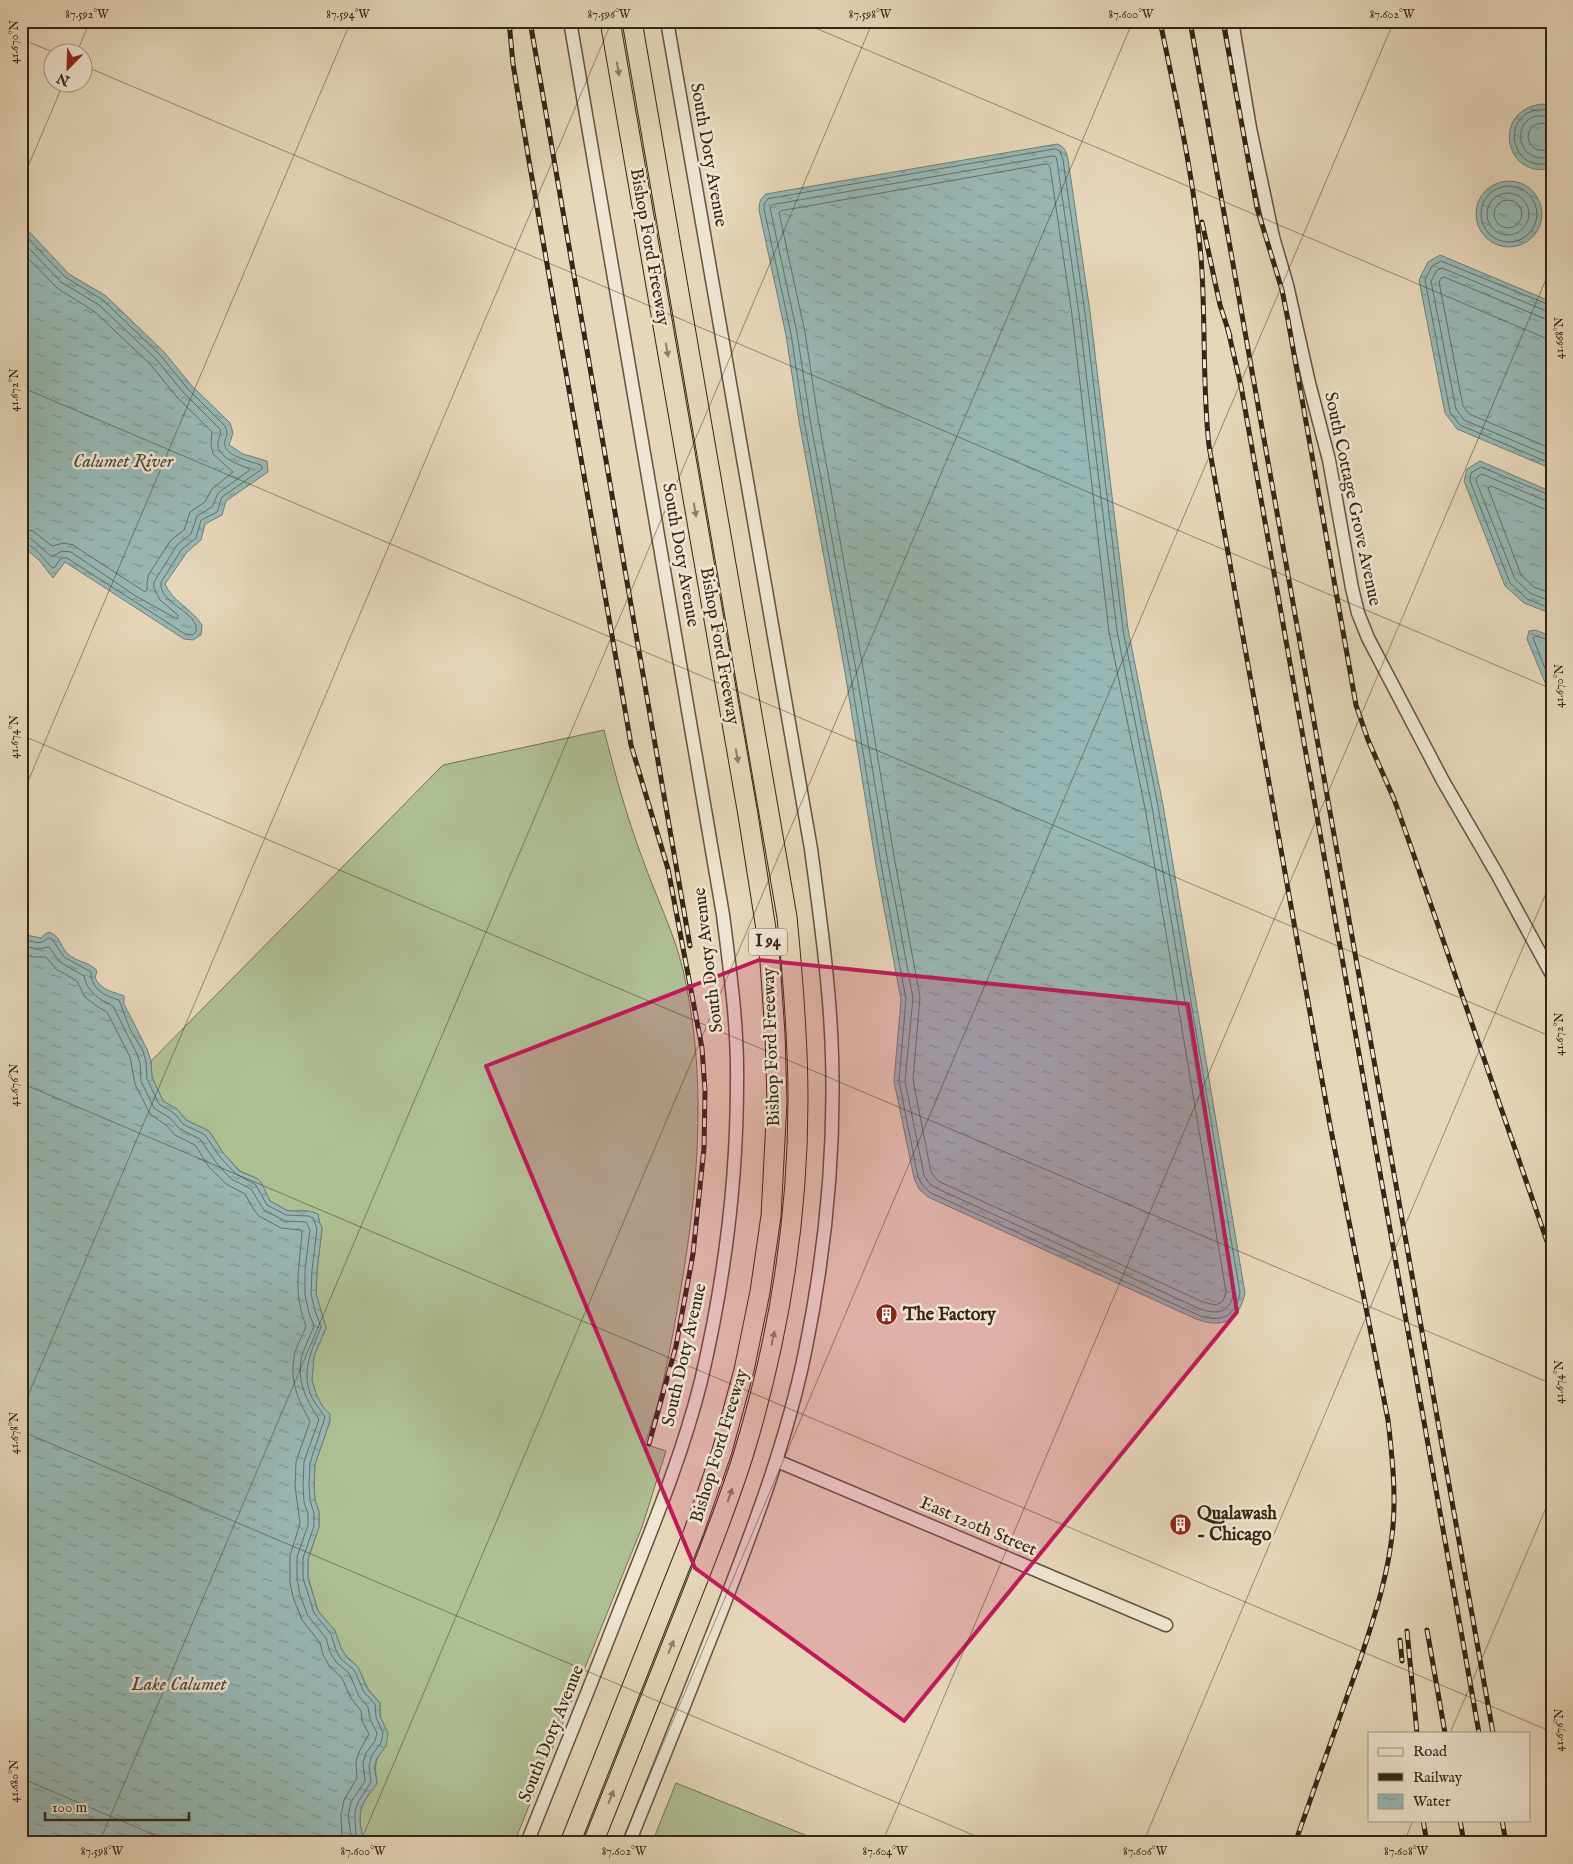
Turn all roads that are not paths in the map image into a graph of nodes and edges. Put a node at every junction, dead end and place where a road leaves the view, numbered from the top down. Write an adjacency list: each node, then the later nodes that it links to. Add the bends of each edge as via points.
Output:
1 (570, 21): 9 (street, South Doty Avenue, via 723,914 738,1081 732,1193 719,1293 690,1419 645,1548)
2 (610, 21): 10 (highway, Bishop Ford Freeway / I 94, one-way to 10, via 769,948 777,1102 771,1216 760,1292 744,1370 722,1451 694,1531)
3 (632, 21): 11 (highway, Bishop Ford Freeway / I 94, one-way to 3, via 714,1539 755,1412 782,1288 792,1212 798,1103 793,976 786,917)
4 (666, 21): 7 (street, South Doty Avenue, via 811,849 829,997 833,1103 823,1243 805,1354)
5 (1232, 21): 6 (street, South Cottage Grove Avenue, via 1273,237 1329,460 1358,613 1443,781)
6 (1552, 975)
7 (776, 1460): 8 (street, East 120th Street); 12 (street, South Doty Avenue, via 741,1560)
8 (1166, 1625)
9 (527, 1843)
10 (570, 1843)
11 (593, 1843)
12 (629, 1843)

